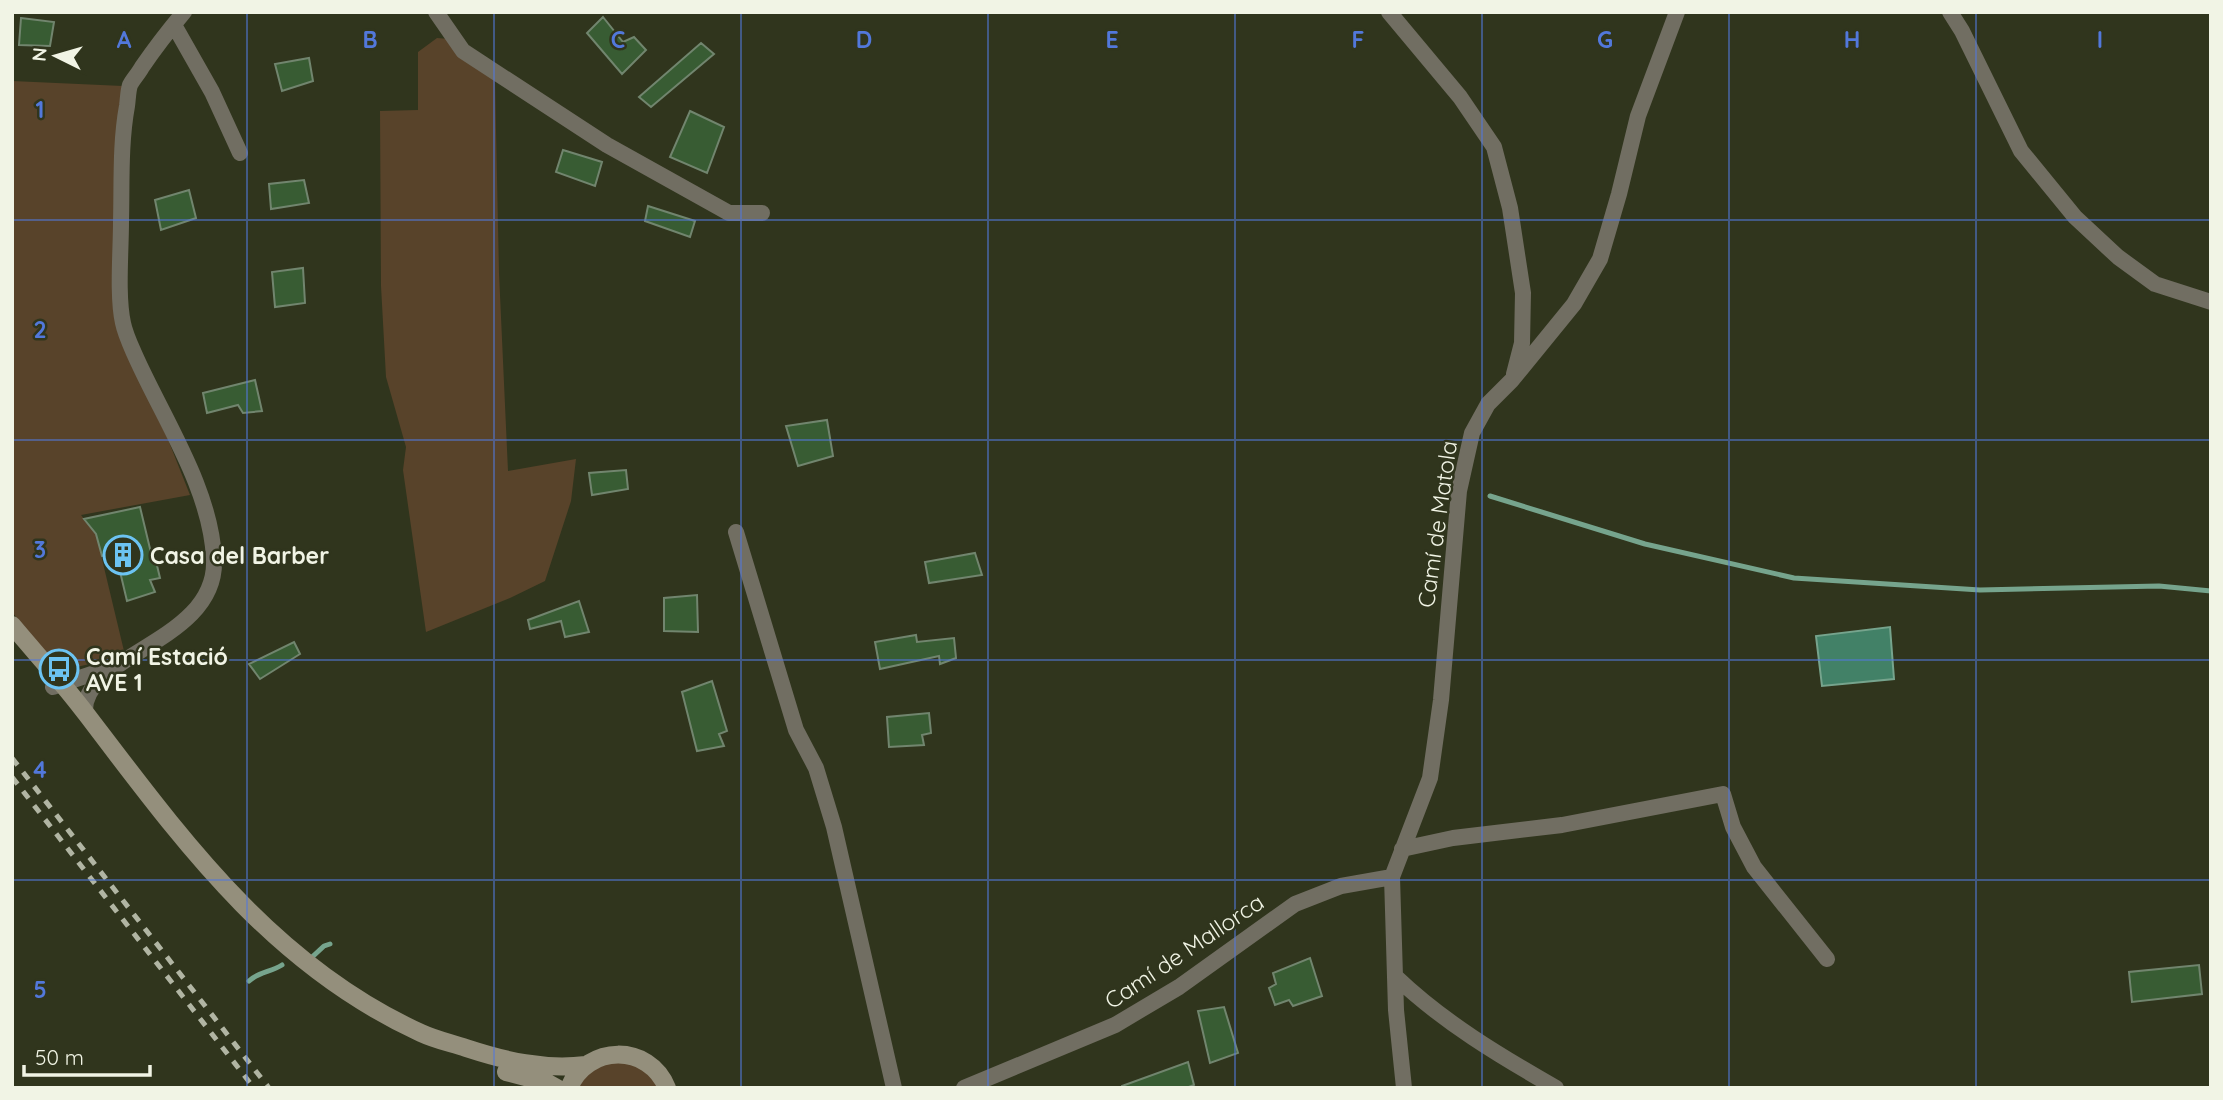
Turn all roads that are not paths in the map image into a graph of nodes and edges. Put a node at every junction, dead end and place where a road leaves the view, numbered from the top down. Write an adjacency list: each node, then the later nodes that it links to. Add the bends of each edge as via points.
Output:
1 (436, 12): 7 (street, via 463,51 607,145 729,213)
2 (1389, 12): 9 (street, via 1460,97 1494,147 1510,208 1523,293 1522,343)
3 (1677, 12): 9 (street, Camí de Matola, via 1638,116 1600,259 1574,304)
4 (1950, 12): 8 (street, via 2021,151 2075,217 2155,284)
5 (179, 18): 6 (street); 13 (street, via 130,85 123,125 122,322 199,493 213,544 214,578 203,600 178,625)
6 (240, 153)
7 (762, 213)
8 (2211, 302)
9 (1512, 380): 16 (street, Camí de Matola, via 1488,404 1472,433 1459,491 1430,778)
10 (736, 532): 24 (street, via 796,730 816,768 834,827)
11 (12, 625): 14 (street)
12 (12, 636): 14 (street)
13 (115, 666): 14 (street); 15 (street, via 93,687)
14 (57, 685): 15 (street); 22 (street, via 215,887 310,974 426,1044)
15 (85, 712): 20 (street, via 239,904 325,976 392,1019 438,1040 513,1063 564,1068)
16 (1402, 849): 17 (street, Camí de Matola); 18 (street, via 1645,811 1723,794 1733,827 1754,867)
17 (1392, 877): 19 (street, Camí de Matola); 25 (street, Camí de Mallorca, via 1341,886 1295,904 1115,1025)
18 (1826, 959)
19 (1396, 977): 26 (street, Camí de Matola); 27 (street, via 1422,1002)
20 (586, 1065): 21 (street, via 604,1055 632,1056 656,1070); 23 (street)
21 (668, 1086)
22 (557, 1088)
23 (569, 1088)
24 (894, 1088)
25 (964, 1088)
26 (1404, 1088)
27 (1556, 1088)

